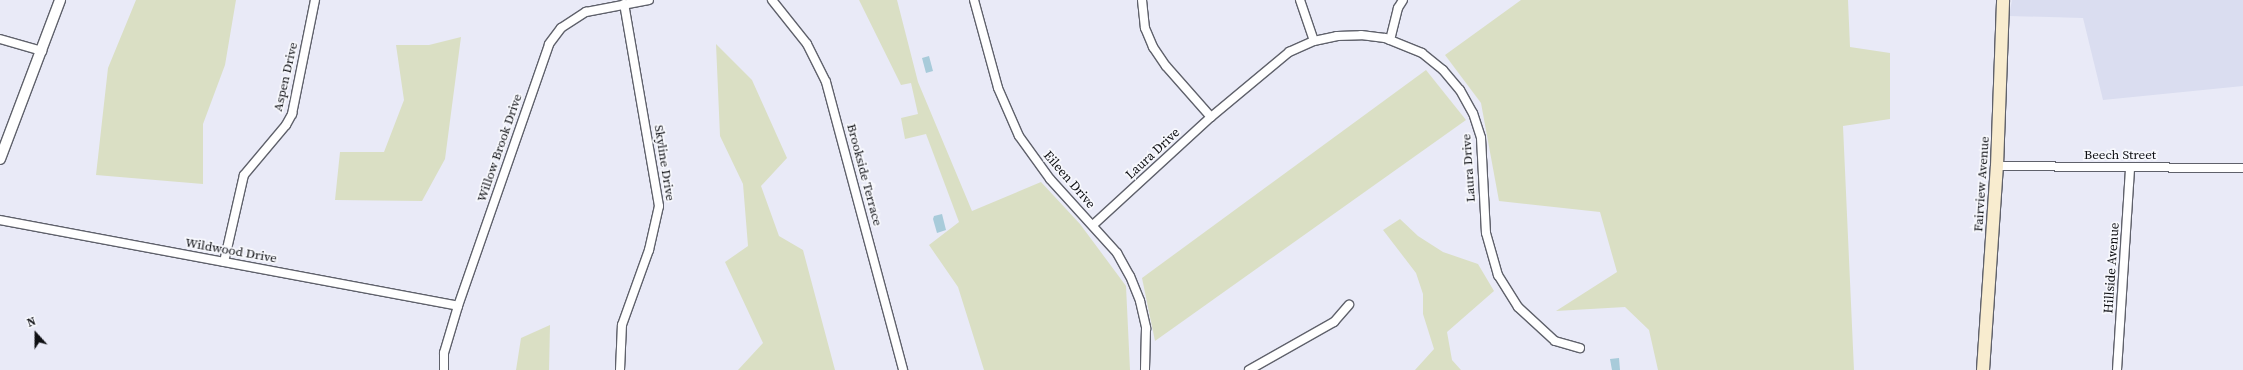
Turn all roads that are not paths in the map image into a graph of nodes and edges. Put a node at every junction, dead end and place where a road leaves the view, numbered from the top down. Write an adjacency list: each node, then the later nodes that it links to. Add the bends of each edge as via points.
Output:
1 (60, 0): 14 (street)
2 (315, 0): 22 (street, Aspen Drive, via 292,114 286,125 244,175)
3 (649, 0): 10 (street, Willow Brook Drive)
4 (772, 0): 28 (street, Brookside Terrace, via 807,44 826,82)
5 (974, 0): 21 (street, Eileen Drive, via 998,88 1019,136 1050,179)
6 (1142, 0): 15 (street, via 1145,28 1153,48)
7 (1300, 0): 13 (street)
8 (1403, 0): 12 (street)
9 (2003, 0): 17 (main road, Fairview Avenue)
10 (624, 4): 24 (street, Willow Brook Drive, via 595,9 577,16 561,28 549,44); 27 (street, Skyline Drive, via 659,206 649,250 622,325)
11 (0, 40): 14 (street)
12 (1390, 40): 13 (street, Laura Drive, via 1349,35); 25 (street, Laura Drive, via 1410,47 1433,61 1464,95 1481,138 1486,233 1498,275 1518,307 1555,341)
13 (1314, 41): 15 (street, Laura Drive, via 1277,60)
14 (42, 51): 16 (street)
15 (1211, 117): 21 (street, Laura Drive)
16 (0, 160)
17 (1997, 166): 18 (street, Beech Street); 31 (main road, Fairview Avenue)
18 (2130, 167): 19 (street, Beech Street); 32 (street, Hillside Avenue)
19 (2243, 168)
20 (0, 220): 22 (street, Wildwood Drive)
21 (1093, 225): 29 (street, Eileen Drive, via 1117,252 1136,288 1146,328)
22 (224, 262): 24 (street, Wildwood Drive)
23 (1349, 305): 30 (street, via 1334,322)
24 (458, 306): 26 (street, Willow Brook Drive, via 444,353)
25 (1580, 348)
26 (444, 370)
27 (620, 370)
28 (903, 370)
29 (1145, 370)
30 (1250, 370)
31 (1983, 370)
32 (2117, 370)

